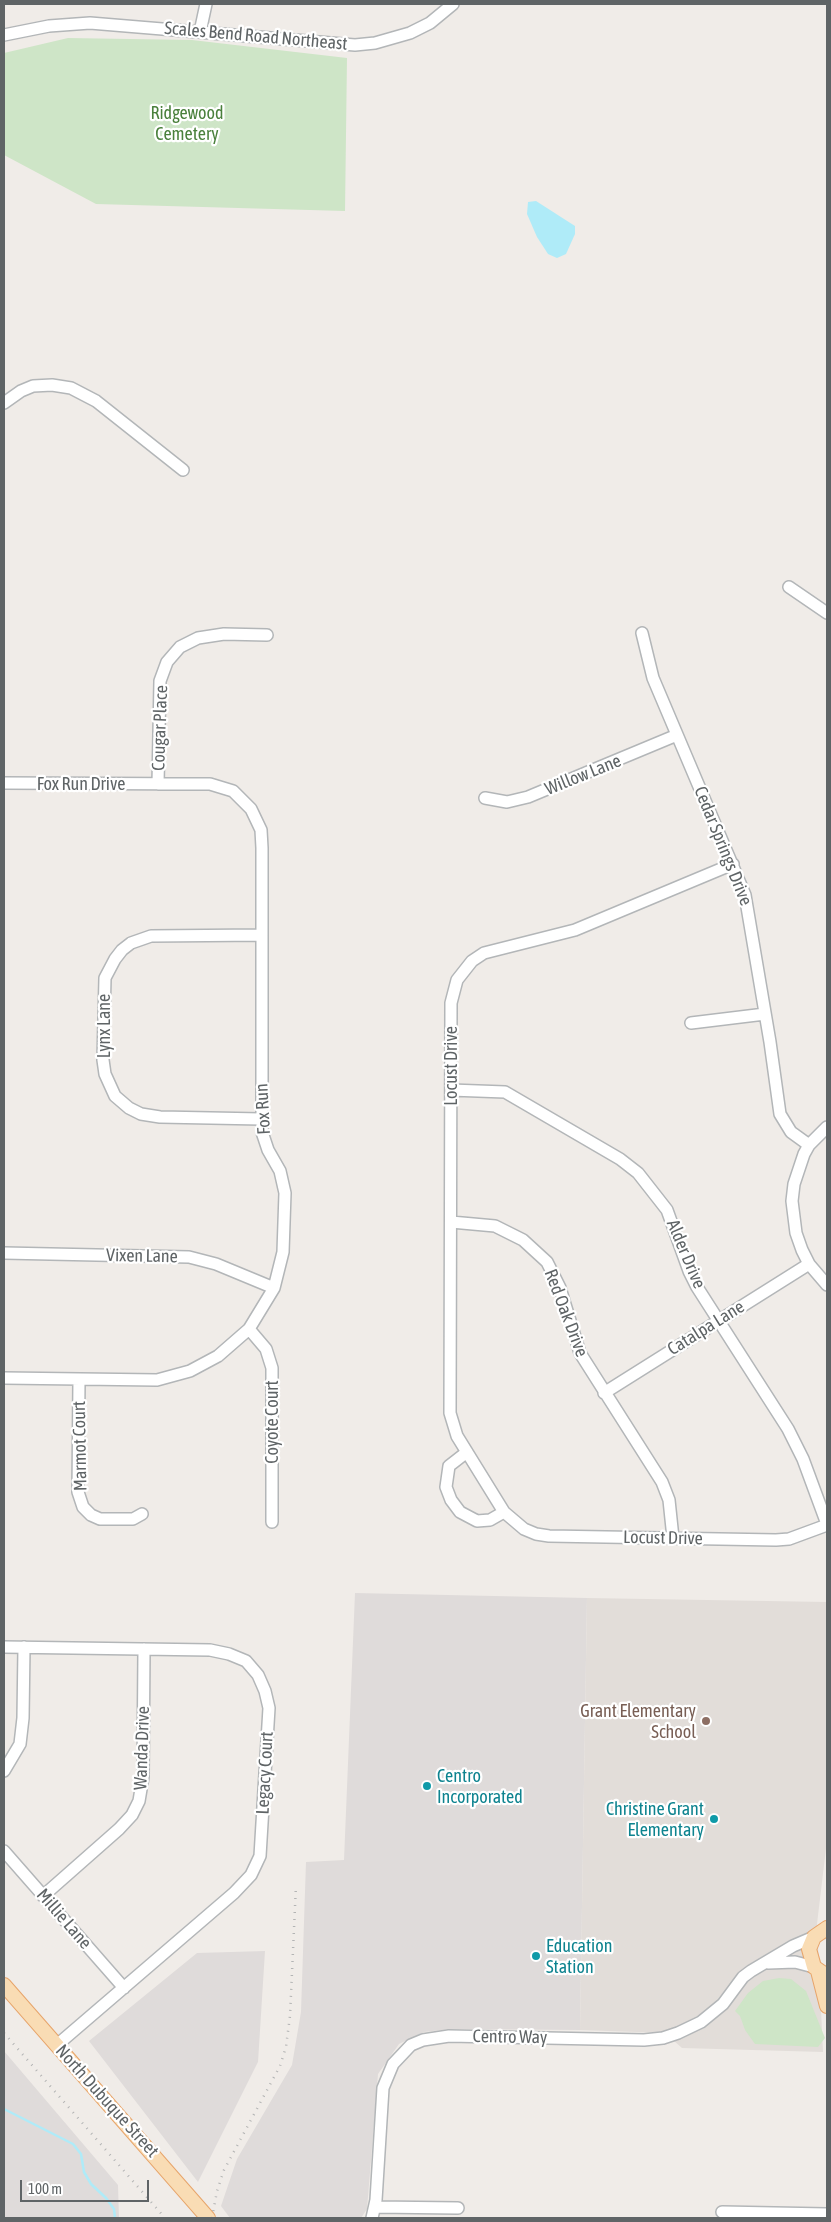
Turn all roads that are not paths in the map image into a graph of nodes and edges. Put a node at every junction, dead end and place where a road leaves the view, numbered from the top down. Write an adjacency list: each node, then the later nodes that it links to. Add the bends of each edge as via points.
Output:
1 (206, 4): 3 (street)
2 (453, 4): 3 (street, Scales Bend Road Northeast, via 420,28 376,43 319,43)
3 (200, 32): 4 (street, Scales Bend Road Northeast, via 90,23 48,26)
4 (4, 35)
5 (4, 403): 6 (street, via 34,386 71,388 96,401)
6 (183, 470)
7 (789, 587): 8 (street)
8 (827, 613)
9 (642, 632): 11 (street, Cedar Springs Drive, via 653,678)
10 (267, 635): 13 (street, Cougar Place, via 224,634 198,638 180,647 167,662 160,682)
11 (678, 735): 14 (street, Willow Lane, via 547,790 507,802); 15 (street, Cedar Springs Drive)
12 (4, 783): 13 (street, Fox Run Drive)
13 (158, 784): 16 (street, Fox Run, via 222,787 233,791 252,809 258,820 261,839)
14 (485, 798)
15 (733, 864): 17 (street, Cedar Springs Drive, via 750,916); 19 (street, Locust Drive, via 575,930 484,953 472,961 452,991)
16 (262, 935): 20 (street, Fox Run); 20 (street, Lynx Lane, via 151,936 131,944 115,959 105,978 103,1051 105,1074 115,1096 141,1114)
17 (765, 1014): 18 (street); 22 (street, Cedar Springs Drive, via 780,1114 790,1132)
18 (691, 1023)
19 (451, 1090): 23 (street, Locust Drive); 28 (street, Alder Drive, via 505,1092 620,1159 638,1173 667,1210 689,1271)
20 (261, 1119): 27 (street, Fox Run, via 264,1143 280,1171 285,1194 283,1252)
21 (827, 1127): 22 (street)
22 (809, 1145): 25 (street, via 798,1168 792,1201 796,1233)
23 (450, 1222): 32 (street, Red Oak Drive, via 495,1226 523,1240 547,1262 560,1288 580,1353); 33 (street, Locust Drive, via 450,1413 457,1436)
24 (4, 1253): 27 (street, Vixen Lane, via 189,1257 216,1264)
25 (809, 1264): 26 (street); 28 (street, Catalpa Lane)
26 (827, 1285)
27 (274, 1288): 29 (street, Fox Run)
28 (718, 1320): 32 (street, Catalpa Lane); 37 (street, Alder Drive, via 788,1429)
29 (249, 1329): 31 (street, Fox Run, via 206,1364 174,1376 140,1381); 36 (street, Coyote Court, via 266,1349 272,1368)
30 (4, 1378): 31 (street, Fox Run)
31 (79, 1380): 35 (street, Marmot Court, via 78,1492 83,1507 100,1519 133,1519)
32 (604, 1393): 38 (street, Red Oak Drive, via 662,1482 669,1500)
33 (467, 1452): 34 (street, Locust Drive); 34 (street, via 449,1466 446,1487 451,1500 460,1512 477,1521 490,1520)
34 (504, 1512): 38 (street, Locust Drive, via 524,1530 549,1536)
35 (142, 1514)
36 (272, 1522)
37 (827, 1524): 38 (street, Locust Drive, via 794,1537 776,1540)
38 (672, 1538)
39 (4, 1647): 40 (street, Legacy Court)
40 (24, 1647): 41 (street, Legacy Court); 42 (street, via 20,1744)
41 (144, 1649): 44 (street, Wanda Drive, via 143,1777 139,1801 119,1829); 49 (street, Legacy Court, via 210,1650 246,1662 258,1675 269,1708 260,1856 251,1875)
42 (4, 1771)
43 (4, 1851): 44 (street, Millie Lane)
44 (43, 1896): 49 (street, Millie Lane)
45 (823, 1929): 46 (street, Centro Way); 47 (main road, via 809,1950)
46 (768, 1963): 47 (street, Centro Way, via 795,1962); 52 (street, Centro Way, via 743,1977 723,2004 701,2022 663,2038 449,2036 411,2045 393,2064 383,2088)
47 (820, 1971): 50 (main road)
48 (4, 1985): 51 (main road, North Dubuque Street)
49 (124, 1988): 51 (street, Legacy Court)
50 (827, 2006)
51 (57, 2045): 57 (main road, North Dubuque Street)
52 (375, 2207): 55 (street); 58 (street, Centro Way)
53 (458, 2208): 55 (street)
54 (722, 2212): 56 (street)
55 (419, 2213)
56 (827, 2214)
57 (208, 2218)
58 (372, 2218)

